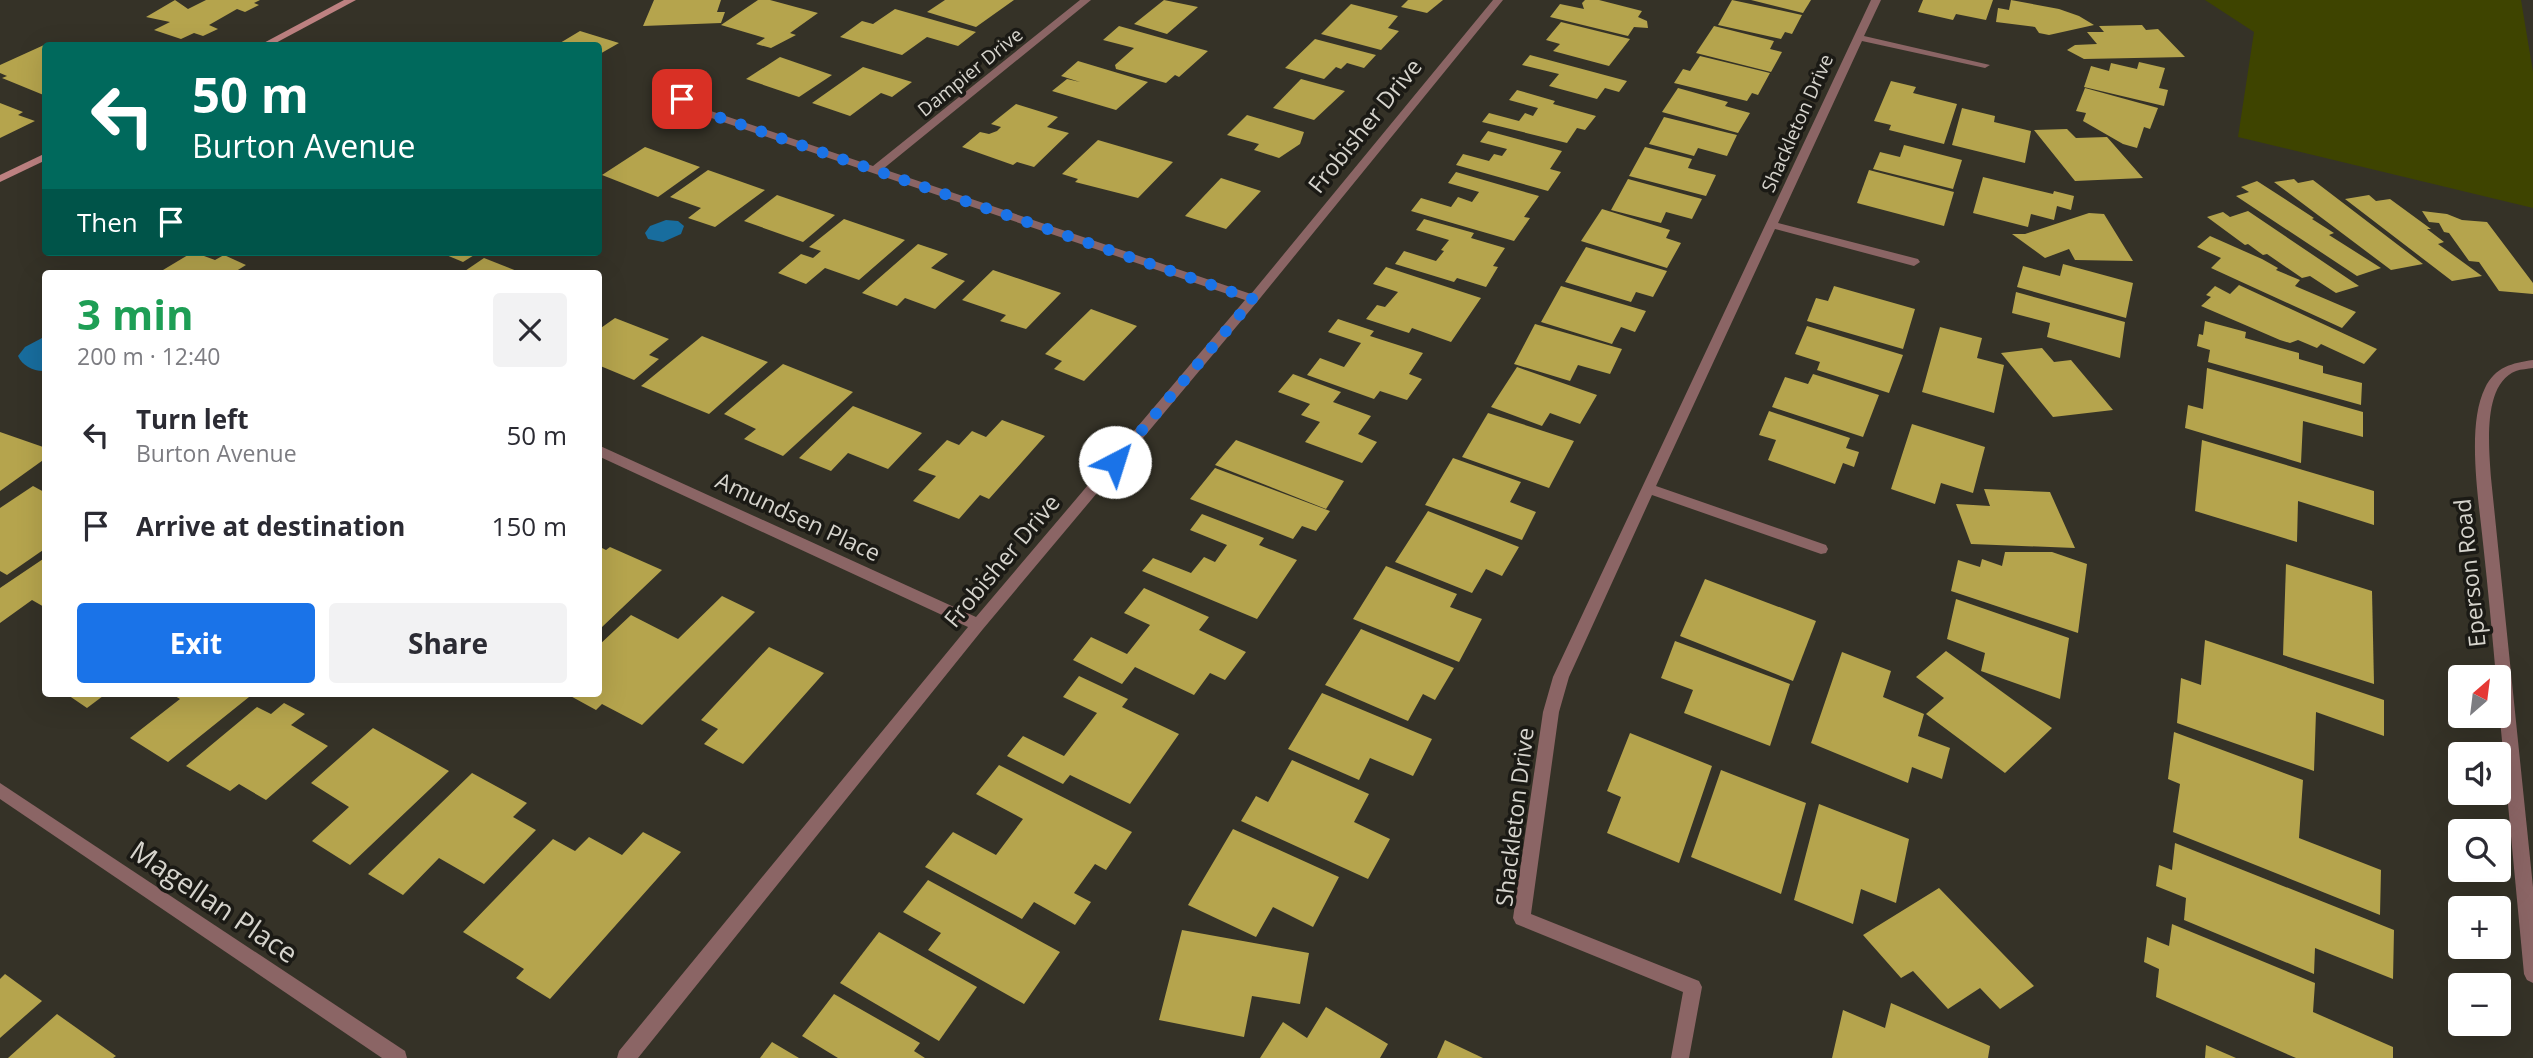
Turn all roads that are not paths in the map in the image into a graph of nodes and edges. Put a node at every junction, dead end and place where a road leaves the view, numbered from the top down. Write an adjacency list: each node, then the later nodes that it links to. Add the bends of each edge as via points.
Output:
1 (351, 0): 6 (main road)
2 (1086, 0): 10 (street, Dampier Drive)
3 (1498, 0): 14 (street, Frobisher Drive)
4 (1876, 0): 5 (street, Shackleton Drive)
5 (1857, 37): 7 (street, Shackleton Drive); 12 (street, Shackleton Drive)
6 (270, 42)
7 (1985, 65)
8 (668, 90): 10 (street, via 695,109)
9 (42, 158): 11 (main road)
10 (875, 170): 14 (street)
11 (0, 179)
12 (1772, 225): 13 (street, Shackleton Drive); 17 (street, Shackleton Drive)
13 (1914, 262)
14 (1253, 299): 19 (street, Frobisher Drive)
15 (2533, 364): 21 (street, Eperson Road, via 2520,364 2497,378 2484,406 2483,421 2485,492)
16 (602, 452): 19 (street, Amundsen Place)
17 (1649, 489): 18 (street); 24 (street, Shackleton Drive, via 1558,688 1537,794 1522,918 1693,987)
18 (1821, 549)
19 (978, 625): 23 (street, Frobisher Drive)
20 (0, 790): 22 (street, Magellan Place)
21 (2533, 974)
22 (398, 1058)
23 (626, 1058)
24 (1680, 1058)

